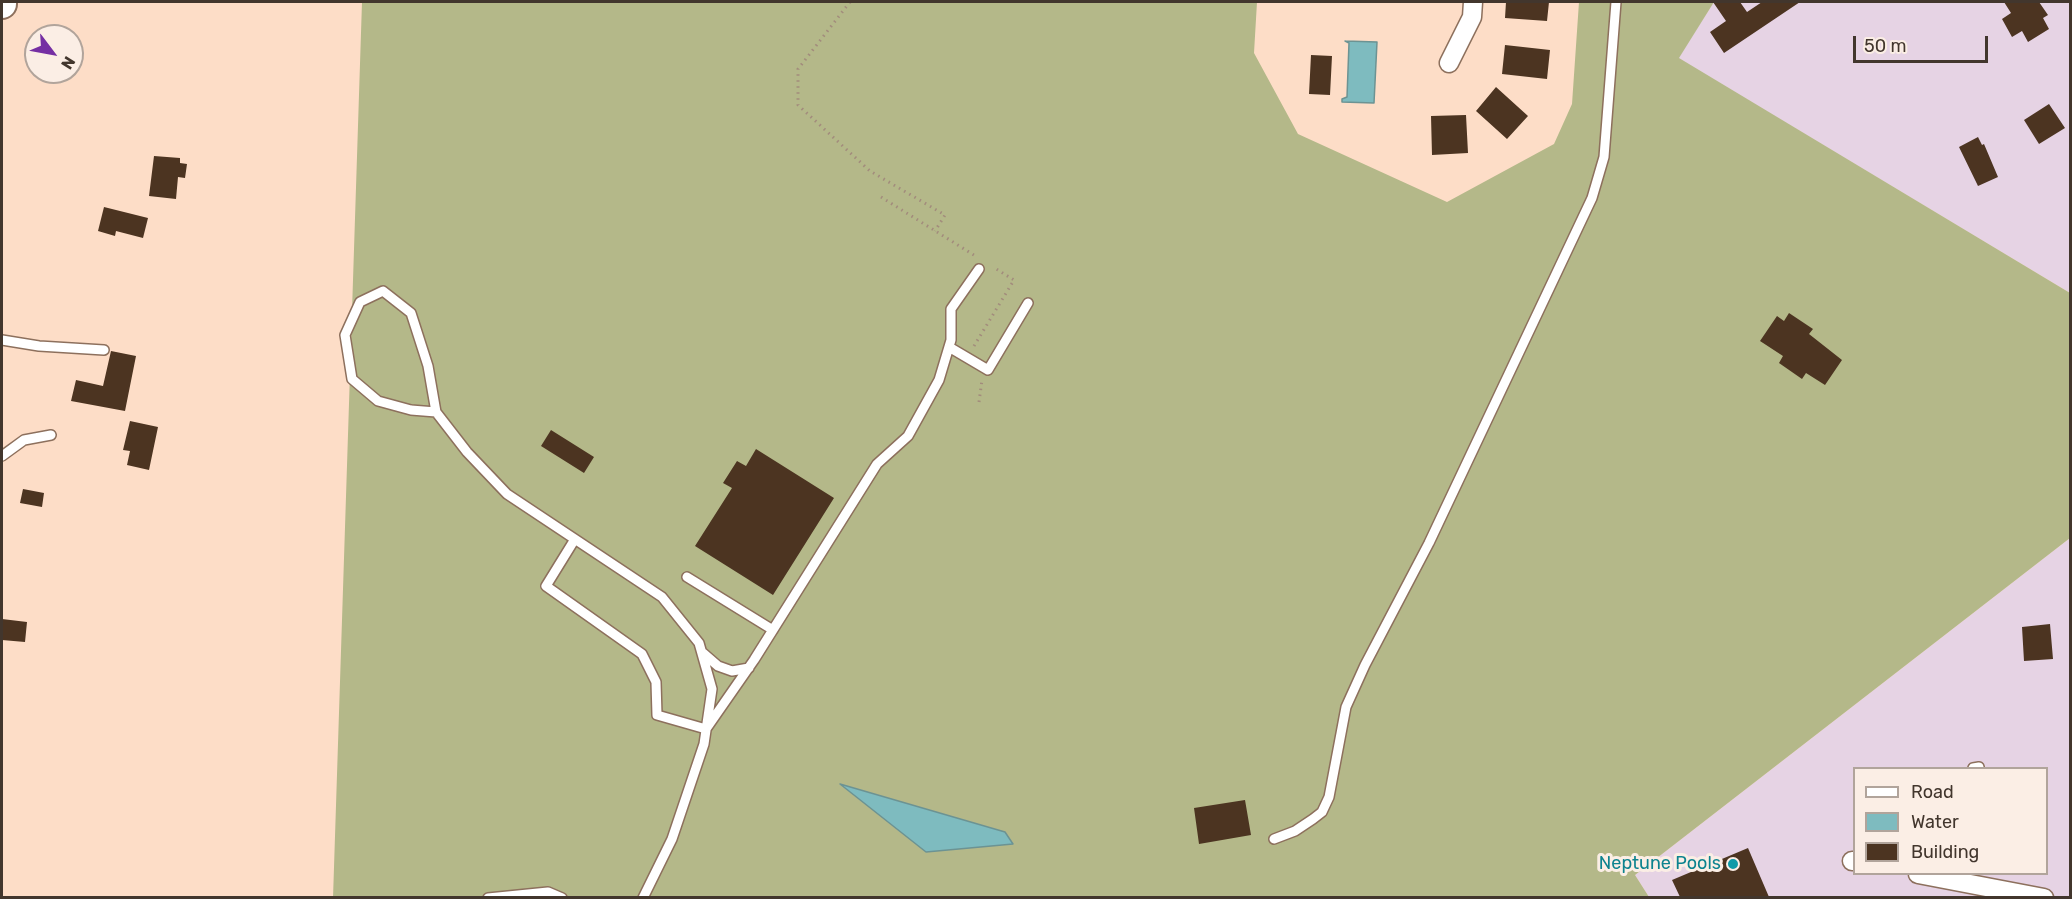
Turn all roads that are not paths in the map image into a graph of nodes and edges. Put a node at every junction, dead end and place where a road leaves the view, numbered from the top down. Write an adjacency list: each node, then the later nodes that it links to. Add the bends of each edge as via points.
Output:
1 (1473, 2): 3 (street, via 1472,17)
2 (1616, 2): 18 (lane, via 1604,157 1592,198 1429,543 1356,686 1341,727 1325,804 1296,831)
3 (1449, 63)
4 (979, 269): 7 (lane, via 951,309)
5 (1028, 303): 7 (lane, via 988,370)
6 (2, 340): 8 (lane)
7 (949, 347): 14 (lane, via 939,380 908,436 877,464)
8 (104, 350)
9 (435, 412): 9 (lane, via 428,366 411,313 383,291 360,302 345,335 352,380 378,401); 12 (lane, via 466,452 507,494)
10 (51, 435): 11 (lane, via 24,440)
11 (2, 456)
12 (575, 539): 15 (lane, via 662,597 699,643); 17 (lane, via 546,586 642,654 656,682 657,714)
13 (687, 578): 14 (lane)
14 (773, 630): 16 (lane)
15 (702, 653): 16 (lane, via 732,671); 17 (lane, via 712,689)
16 (749, 668): 17 (lane)
17 (706, 729): 22 (lane, via 672,839)
18 (1274, 839)
19 (1928, 875): 23 (street)
20 (488, 897): 21 (lane, via 548,892)
21 (562, 897)
22 (643, 897)
23 (2044, 897)

